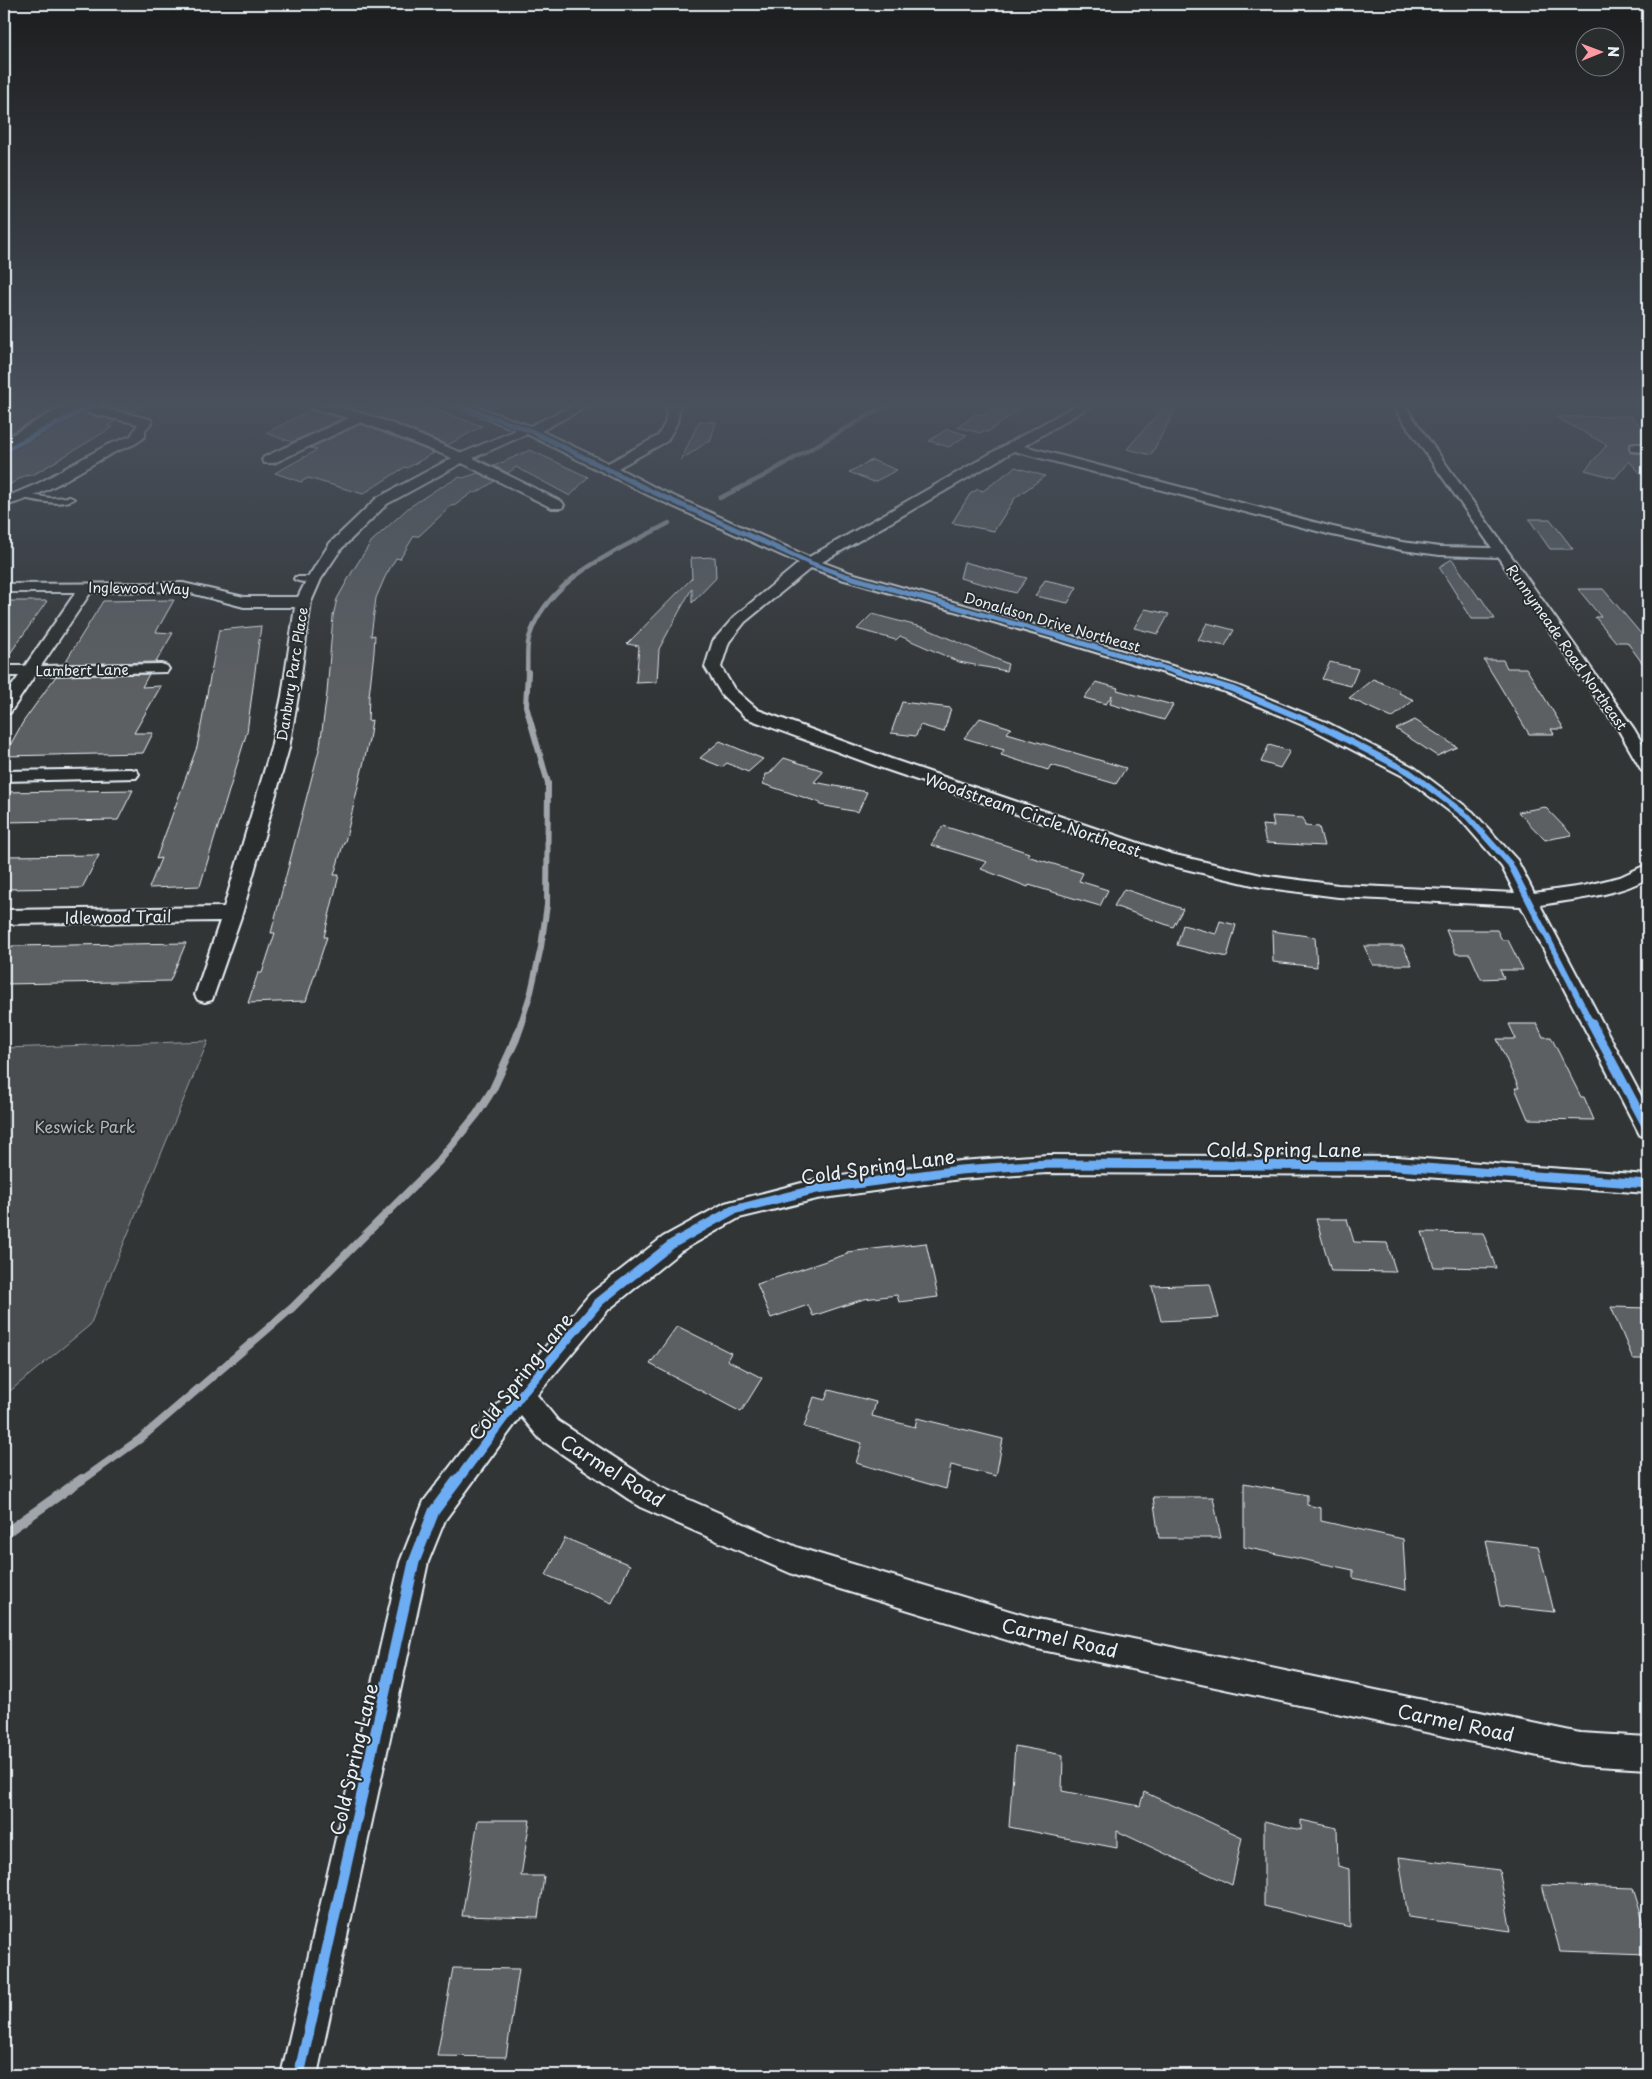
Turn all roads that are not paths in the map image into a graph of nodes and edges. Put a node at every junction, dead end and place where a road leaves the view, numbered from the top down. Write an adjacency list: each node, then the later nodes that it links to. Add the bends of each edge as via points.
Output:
1 (381, 502): 12 (street, Danbury Parc Place, via 306,579)
2 (551, 502): 7 (street)
3 (675, 502): 9 (street, Donaldson Drive Northeast)
4 (917, 502): 9 (street, Woodstream Circle Northeast)
5 (1223, 502): 8 (street, via 1402,546)
6 (1466, 502): 8 (street, Runnymeade Road Northeast)
7 (557, 505)
8 (1501, 553): 17 (street, Runnymeade Road Northeast, via 1626,729)
9 (810, 563): 21 (street, Donaldson Drive Northeast, via 1232,689 1320,726 1409,772 1467,816 1510,864); 21 (street, Woodstream Circle Northeast, via 740,619 721,641 713,667 728,692 752,714 1168,859 1261,881 1338,891)
10 (87, 587): 11 (street, Inglewood Way); 12 (street, Inglewood Way, via 183,587 244,602); 15 (street)
11 (4, 588)
12 (303, 602): 22 (street, Danbury Parc Place, via 280,748)
13 (161, 669): 15 (street, Lambert Lane)
14 (4, 671): 15 (street, Lambert Lane)
15 (29, 671): 16 (street)
16 (4, 709)
17 (1648, 767)
18 (130, 774): 19 (street)
19 (4, 776)
20 (1648, 870): 21 (street, via 1626,882)
21 (1529, 900): 25 (street, Donaldson Drive Northeast)
22 (232, 914): 23 (street, Idlewood Trail); 24 (street, Danbury Parc Place)
23 (4, 918)
24 (205, 995)
25 (1648, 1129)
26 (1648, 1184): 27 (street, Cold Spring Lane, via 1397,1166 1047,1164 960,1170 817,1189 733,1210 672,1244 599,1302)
27 (521, 1395): 28 (street, Carmel Road, via 549,1430 650,1497 797,1562 1033,1633 1580,1749); 29 (street, Cold Spring Lane, via 434,1511 414,1562)
28 (1648, 1753)
29 (299, 2075)

